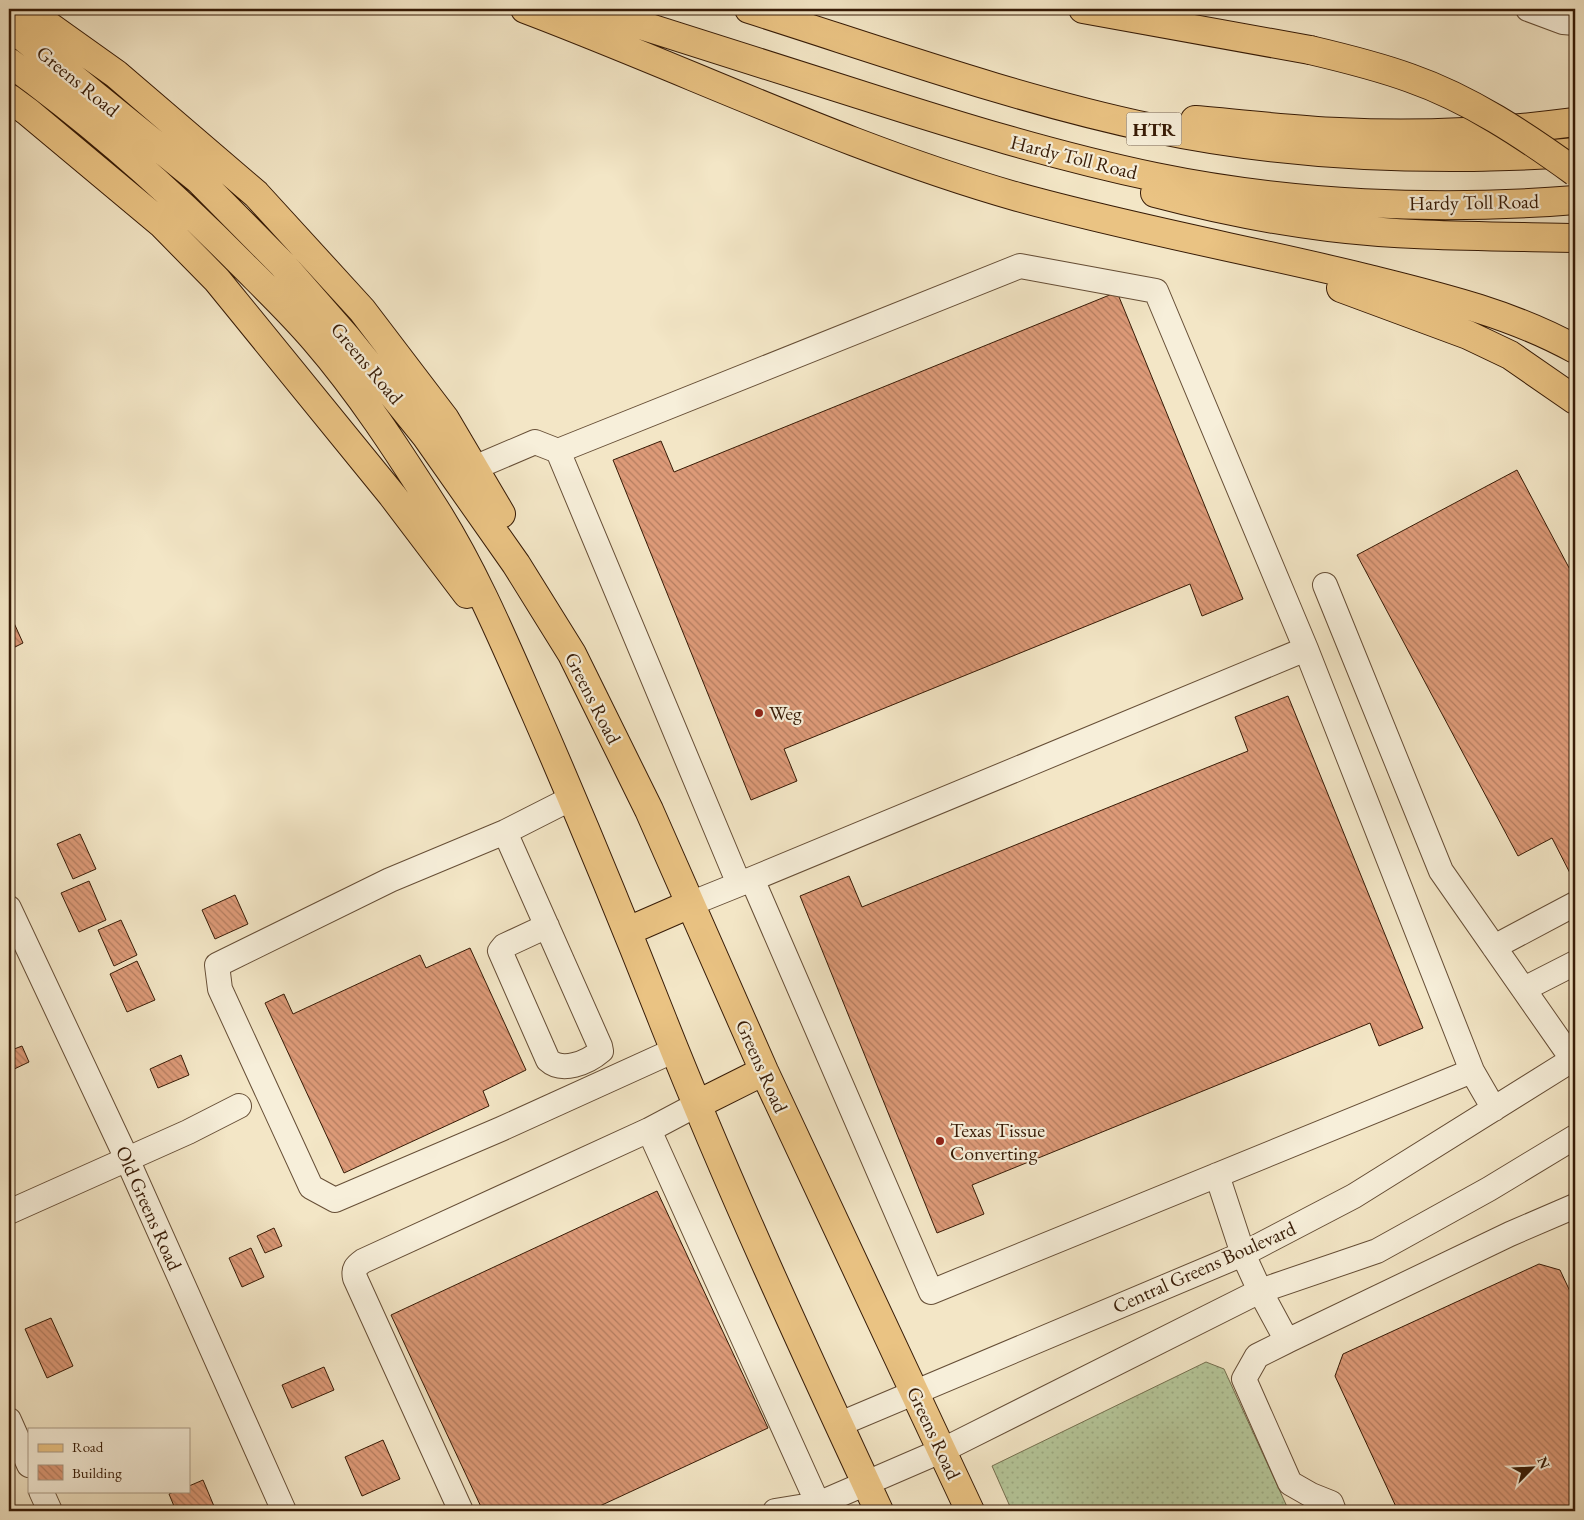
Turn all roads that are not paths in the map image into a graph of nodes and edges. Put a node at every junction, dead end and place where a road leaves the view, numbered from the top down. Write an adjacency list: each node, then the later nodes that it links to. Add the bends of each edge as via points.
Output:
1 (25, 9): 22 (main road, via 116,74 256,194 362,310 445,419)
2 (525, 9): 18 (main road, via 853,140 967,181 1076,212)
3 (590, 9): 13 (main road, Hardy Toll Road / HTR)
4 (749, 9): 11 (main road, HTR, via 982,83)
5 (1083, 9): 15 (main road, bridge, via 1359,61 1436,89 1493,117)
6 (1528, 9): 7 (street)
7 (1575, 23)
8 (16, 33): 26 (main road, Greens Road, via 199,180 283,265 426,436 516,564)
9 (9, 62): 24 (main road, Greens Road, via 57,97 180,201 316,341 438,512)
10 (9, 98): 24 (main road, via 162,224 217,280 392,495)
11 (1079, 110): 12 (main road, via 1338,132 1538,127); 14 (main road, HTR, via 1202,138 1314,151 1437,157)
12 (1575, 122)
13 (1032, 147): 16 (main road, Hardy Toll Road / HTR, via 1157,177 1289,196 1429,204); 17 (main road, via 1104,178 1147,191 1275,220 1398,233)
14 (1575, 152)
15 (1575, 172)
16 (1575, 200)
17 (1575, 238)
18 (1202, 242): 19 (main road, via 1438,296 1513,321); 20 (main road, via 1322,281 1468,335 1510,355)
19 (1575, 349)
20 (1575, 400)
21 (558, 451): 22 (street, via 535,442); 25 (street, via 1020,266 1156,291); 29 (street)
22 (474, 468): 26 (main road, via 524,553)
23 (1325, 585): 35 (street, via 1441,871)
24 (506, 648): 27 (main road, Greens Road)
25 (1306, 649): 29 (street); 41 (street)
26 (572, 654): 30 (main road, Greens Road, via 649,810)
27 (572, 798): 28 (street); 34 (main road, Greens Road)
28 (505, 832): 33 (street); 38 (street, via 390,880 218,965 220,989 311,1188 336,1200)
29 (746, 881): 30 (street); 48 (street, via 930,1292)
30 (690, 904): 34 (main road); 40 (main road, Greens Road)
31 (1575, 904): 35 (street)
32 (9, 908): 47 (street, Old Greens Road)
33 (547, 926): 33 (street, via 600,1046 595,1056 566,1067 554,1066 548,1060 500,951 504,946)
34 (628, 931): 38 (main road, Greens Road)
35 (1494, 947): 37 (street)
36 (1575, 962): 37 (street)
37 (1524, 989): 39 (street)
38 (675, 1050): 42 (main road, Greens Road)
39 (1575, 1060): 44 (street, Central Greens Boulevard)
40 (764, 1071): 42 (main road); 54 (main road, Greens Road)
41 (1472, 1071): 44 (street); 48 (street)
42 (698, 1104): 45 (street); 56 (main road, Greens Road)
43 (239, 1106): 47 (street)
44 (1494, 1109): 51 (street, Central Greens Boulevard, via 1354,1196)
45 (649, 1130): 61 (street); 64 (street, via 356,1266 355,1278)
46 (1575, 1137): 52 (street, via 1377,1251)
47 (127, 1159): 50 (street); 63 (street, Old Greens Road)
48 (1217, 1175): 51 (street)
49 (1575, 1206): 53 (street)
50 (9, 1212)
51 (1243, 1254): 52 (street); 54 (street, Central Greens Boulevard)
52 (1260, 1291): 53 (street); 57 (street)
53 (1287, 1341): 68 (street, via 1257,1356 1244,1379 1290,1483 1310,1496 1331,1503)
54 (915, 1393): 56 (street, Central Greens Boulevard); 57 (main road, Greens Road)
55 (9, 1420): 58 (street)
56 (840, 1424): 59 (main road, Greens Road)
57 (942, 1450): 59 (street); 67 (main road, Greens Road)
58 (28, 1463)
59 (866, 1483): 61 (street); 66 (main road, Greens Road)
60 (41, 1492): 62 (street)
61 (820, 1508): 65 (street)
62 (50, 1511)
63 (284, 1511)
64 (461, 1511)
65 (775, 1511)
66 (878, 1511)
67 (970, 1511)
68 (1334, 1511)

